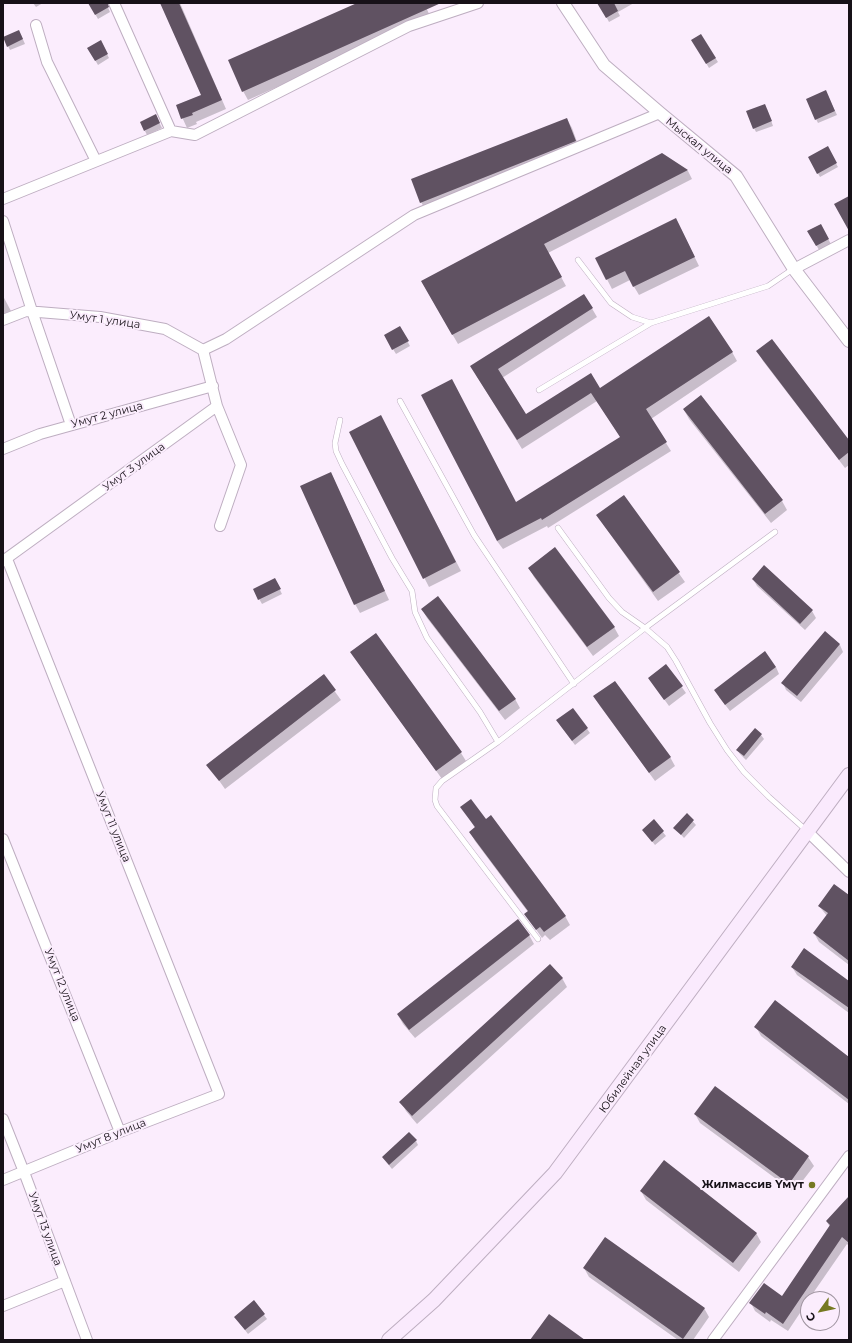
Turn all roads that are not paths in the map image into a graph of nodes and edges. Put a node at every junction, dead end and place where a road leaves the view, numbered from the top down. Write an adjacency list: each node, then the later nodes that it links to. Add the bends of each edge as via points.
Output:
1 (114, 3): 6 (street)
2 (478, 3): 6 (street, via 409,26 195,135)
3 (563, 3): 5 (street, Мыскал улица, via 604,65)
4 (36, 24): 7 (street, via 47,62)
5 (660, 113): 12 (street, Мыскал улица, via 736,176); 17 (street, via 414,215 226,339)
6 (171, 131): 7 (street)
7 (96, 161): 8 (street)
8 (3, 199)
9 (3, 221): 13 (street)
10 (849, 240): 12 (street)
11 (578, 260): 15 (lane, via 611,303 632,317)
12 (794, 269): 15 (lane, via 768,286); 16 (street, Мыскал улица)
13 (32, 311): 14 (street, Умут 1 улица); 17 (street, Умут 1 улица, via 100,318 165,329); 23 (street)
14 (3, 320)
15 (651, 323): 19 (lane)
16 (849, 340)
17 (203, 350): 18 (street)
18 (212, 386): 21 (street); 23 (street, Умут 2 улица)
19 (539, 390)
20 (400, 401): 30 (lane, via 474,535)
21 (217, 406): 25 (street, via 242,465); 28 (street, Умут 3 улица)
22 (340, 420): 31 (lane, via 335,443 342,464 412,591 415,612 428,638)
23 (71, 425): 24 (street, Умут 2 улица)
24 (3, 449)
25 (220, 526)
26 (558, 528): 29 (lane, via 609,598 622,612)
27 (775, 532): 29 (lane)
28 (4, 562): 37 (street, Умут 11 улица)
29 (645, 628): 30 (lane); 33 (lane, via 667,647 727,750 770,797)
30 (574, 684): 31 (lane)
31 (498, 742): 36 (lane, via 438,784 435,800 445,817)
32 (849, 775): 33 (main road, Юбилейная улица)
33 (808, 832): 35 (street); 46 (main road, Юбилейная улица, via 555,1174 434,1300)
34 (3, 839): 39 (street, Умут 12 улица)
35 (849, 872)
36 (538, 939)
37 (219, 1094): 39 (street, Умут 8 улица)
38 (3, 1119): 41 (street, Умут 13 улица)
39 (120, 1132): 41 (street, Умут 8 улица)
40 (849, 1156): 47 (street)
41 (24, 1172): 42 (street, Умут 8 улица); 43 (street, Умут 13 улица)
42 (3, 1180)
43 (65, 1281): 44 (street); 45 (street, Умут 13 улица)
44 (3, 1306)
45 (87, 1340)
46 (389, 1340)
47 (713, 1340)

